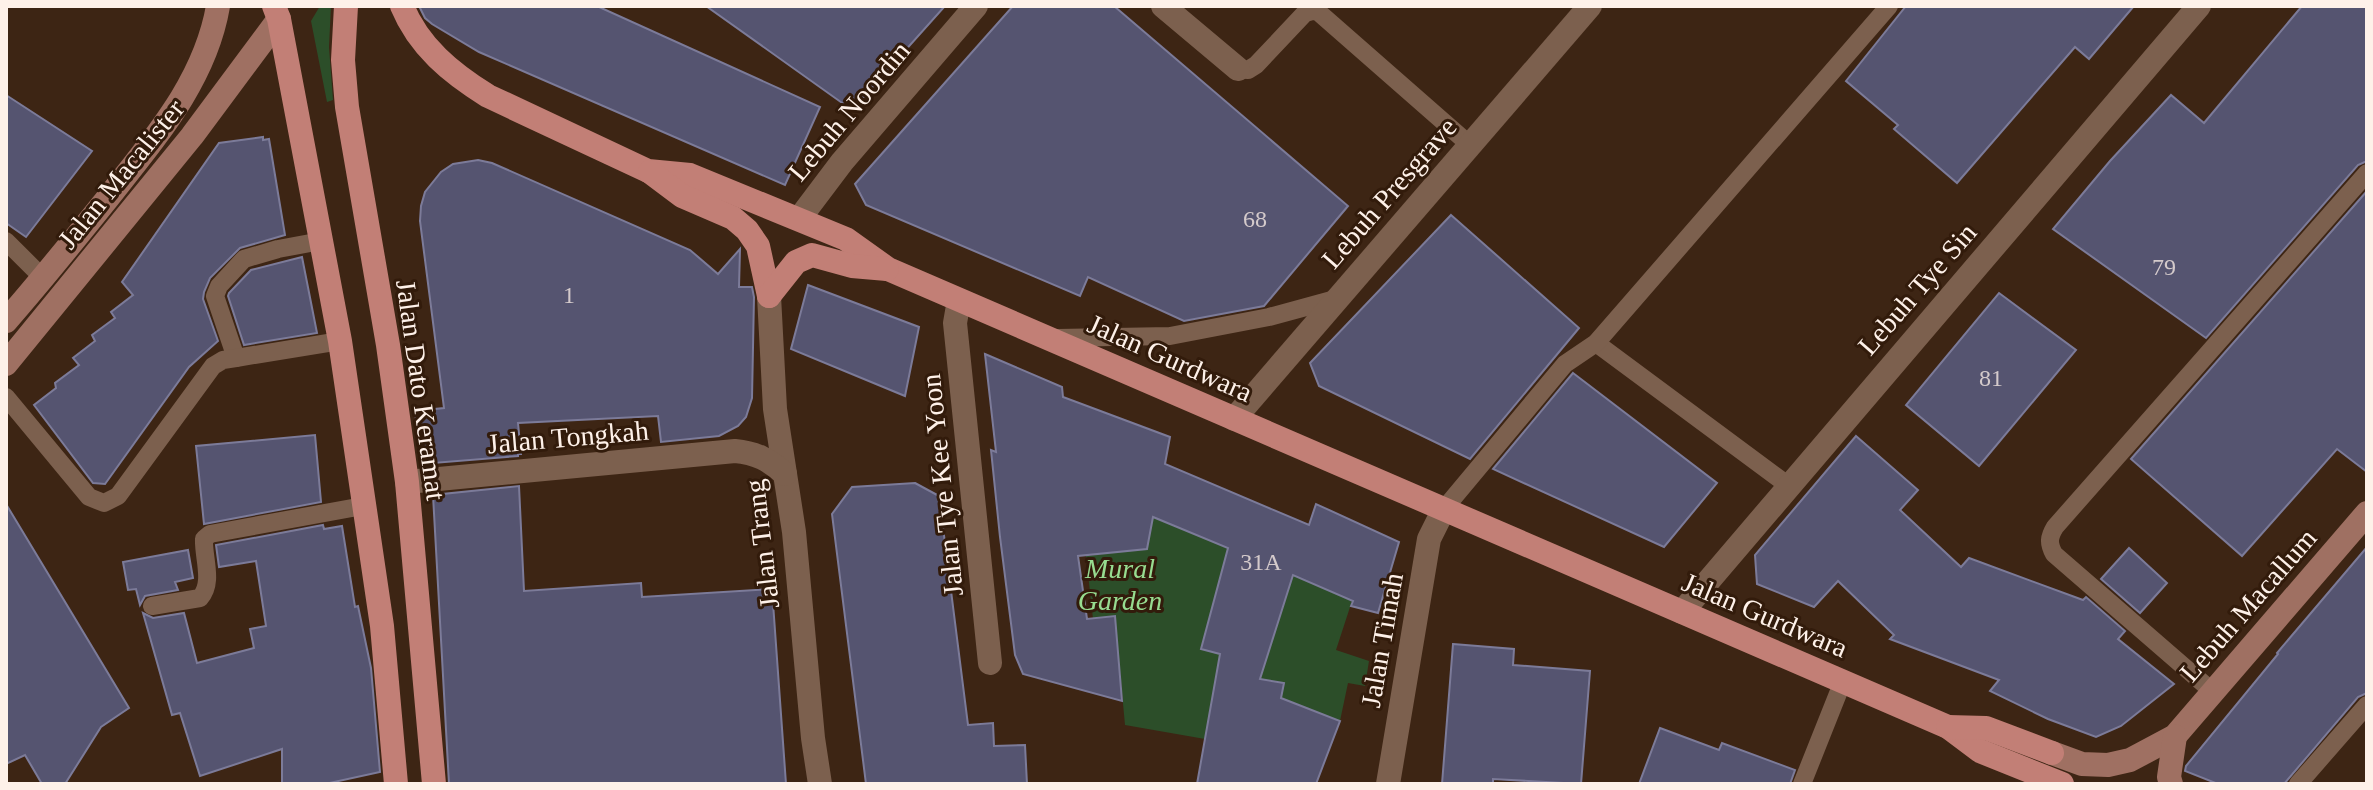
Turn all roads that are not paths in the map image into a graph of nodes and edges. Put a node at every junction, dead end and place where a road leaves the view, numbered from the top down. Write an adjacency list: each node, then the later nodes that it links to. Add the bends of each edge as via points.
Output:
1 (218, 6): 18 (main road, Jalan Macalister, via 214,33 163,129)
2 (346, 6): 33 (main road, Jalan Dato Keramat, via 347,107)
3 (402, 6): 12 (main road, Jalan Gurdwara, via 423,44 466,82)
4 (976, 6): 14 (street, Lebuh Noordin)
5 (1163, 6): 10 (street)
6 (1590, 6): 11 (street, Lebuh Presgrave)
7 (1889, 6): 25 (lane)
8 (2199, 6): 34 (street, Lebuh Tye Sin)
9 (280, 10): 16 (main road); 27 (main road, Jalan Macalister, via 192,136)
10 (1238, 69): 11 (lane, via 1256,65 1305,13 1316,10)
11 (1470, 145): 20 (street, Lebuh Presgrave)
12 (648, 171): 14 (main road, Jalan Gurdwara, via 690,175); 19 (main road, via 682,196 733,218 747,230 758,246)
13 (2367, 173): 42 (lane, via 2050,536 2054,554)
14 (799, 219): 17 (main road, Jalan Gurdwara, via 846,239)
15 (6, 241): 18 (lane)
16 (321, 241): 24 (main road); 26 (lane, via 244,259 219,286 215,296)
17 (888, 269): 19 (main road, via 812,255 796,262); 21 (main road, Jalan Gurdwara)
18 (43, 278): 22 (main road, Jalan Macalister)
19 (769, 296): 29 (street, Jalan Trang)
20 (1339, 297): 23 (lane, via 1170,336); 30 (street, Lebuh Presgrave)
21 (959, 300): 23 (main road, Jalan Gurdwara); 40 (street, Jalan Tye Kee Yoon, via 955,323)
22 (6, 321)
23 (1050, 339): 30 (main road, Jalan Gurdwara)
24 (340, 341): 26 (lane); 35 (main road)
25 (1596, 343): 34 (lane); 36 (lane, via 1565,364)
26 (236, 358): 28 (lane, via 213,366 118,496 104,503 89,497)
27 (6, 364)
28 (6, 397)
29 (775, 409): 31 (street, via 752,441); 32 (street, Jalan Trang)
30 (1234, 419): 36 (main road, Jalan Gurdwara)
31 (735, 451): 32 (street, Jalan Tongkah, via 764,458); 33 (street, Jalan Tongkah)
32 (785, 474): 50 (street, Jalan Trang)
33 (407, 482): 49 (main road, Jalan Dato Keramat)
34 (1789, 486): 39 (street, Lebuh Tye Sin)
35 (363, 506): 38 (lane, via 210,534 203,544 205,594); 48 (main road, via 382,626)
36 (1444, 509): 39 (main road, Jalan Gurdwara); 51 (street, Jalan Timah, via 1429,539)
37 (2367, 513): 42 (main road, Lebuh Macallum)
38 (152, 606)
39 (1682, 612): 41 (main road, Jalan Gurdwara)
40 (990, 663)
41 (1843, 681): 44 (main road, Jalan Gurdwara); 52 (lane)
42 (2212, 691): 45 (main road, Lebuh Macallum)
43 (2367, 705): 55 (lane)
44 (1948, 727): 46 (main road, Jalan Gurdwara, via 1986,728); 47 (main road, Jalan Gurdwara)
45 (2175, 736): 46 (main road, Lebuh Macallum, via 2130,760 2108,765 2082,764); 54 (main road, Lebuh Macallum)
46 (2052, 753)
47 (2034, 779): 53 (main road, Jalan Gurdwara)
48 (396, 784)
49 (434, 784)
50 (820, 784)
51 (1388, 784)
52 (1802, 784)
53 (2062, 784)
54 (2171, 784)
55 (2298, 784)

